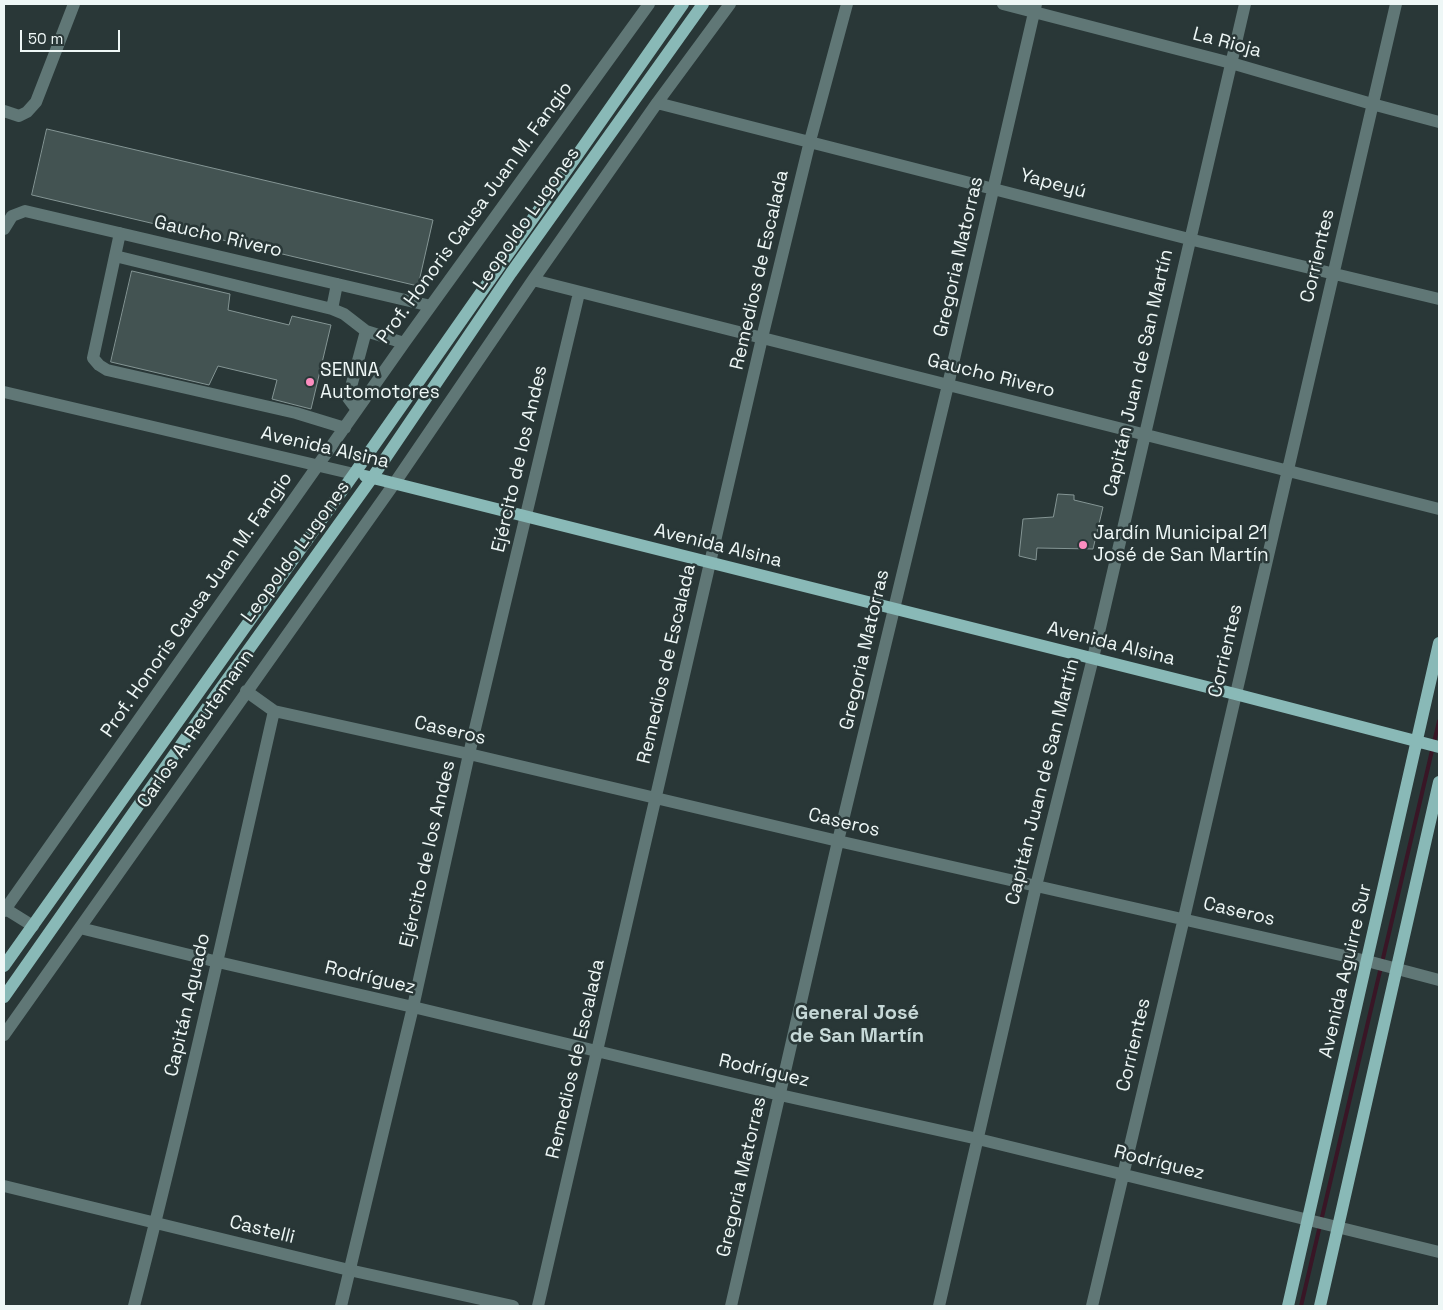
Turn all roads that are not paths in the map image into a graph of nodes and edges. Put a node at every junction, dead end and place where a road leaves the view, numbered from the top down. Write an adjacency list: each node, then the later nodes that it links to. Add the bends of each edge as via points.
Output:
1 (74, 4): 14 (street, via 36,102 19,116)
2 (649, 4): 27 (street, Prof. Honoris Causa Juan M. Fangio)
3 (683, 4): 39 (main road, Leopoldo Lugones)
4 (702, 4): 40 (main road, Leopoldo Lugones, via 511,273)
5 (730, 4): 12 (street, Carlos A. Reutemann)
6 (847, 4): 16 (street, Remedios de Escalada)
7 (1004, 4): 10 (street, La Rioja)
8 (1245, 4): 11 (street, Capitán Juan de San Martín)
9 (1396, 4): 13 (street, Corrientes)
10 (1035, 8): 11 (street, La Rioja); 17 (street, Gregoria Matorras)
11 (1231, 63): 13 (street, La Rioja); 20 (street, Capitán Juan de San Martín)
12 (657, 103): 16 (street, Yapeyú); 23 (street, Carlos A. Reutemann)
13 (1372, 104): 15 (street, La Rioja); 22 (street, Corrientes)
14 (8, 112)
15 (1439, 122)
16 (810, 142): 17 (street, Yapeyú); 30 (street, Remedios de Escalada)
17 (994, 188): 20 (street, Yapeyú); 32 (street, Gregoria Matorras)
18 (4, 229): 19 (street, Gaucho Rivero, via 12,216 25,211)
19 (120, 233): 21 (street); 24 (street, Gaucho Rivero)
20 (1189, 238): 22 (street, Yapeyú); 36 (street, Capitán Juan de San Martín)
21 (115, 256): 28 (street); 35 (street, via 93,358 99,365 108,370 296,413)
22 (1333, 274): 26 (street, Yapeyú); 38 (street, Corrientes)
23 (533, 280): 25 (street, Gaucho Rivero); 41 (street, Carlos A. Reutemann)
24 (337, 284): 27 (street, Gaucho Rivero); 28 (street)
25 (579, 292): 30 (street, Gaucho Rivero); 43 (street, Ejército de los Andes)
26 (1439, 299)
27 (431, 306): 31 (street, Prof. Honoris Causa Juan M. Fangio)
28 (332, 309): 29 (street)
29 (366, 331): 31 (street); 34 (street, via 348,398)
30 (762, 338): 32 (street, Gaucho Rivero); 44 (street, Remedios de Escalada)
31 (404, 343): 34 (street, Prof. Honoris Causa Juan M. Fangio)
32 (948, 385): 36 (street, Gaucho Rivero); 45 (street, Gregoria Matorras)
33 (4, 392): 37 (street, Avenida Alsina)
34 (357, 410): 35 (street, Prof. Honoris Causa Juan M. Fangio)
35 (345, 428): 37 (street, Prof. Honoris Causa Juan M. Fangio)
36 (1145, 434): 38 (street, Gaucho Rivero); 47 (street, Capitán Juan de San Martín)
37 (318, 465): 39 (street, Avenida Alsina); 58 (street, Prof. Honoris Causa Juan M. Fangio)
38 (1288, 471): 42 (street, Gaucho Rivero); 49 (street, Corrientes)
39 (354, 474): 40 (main road, Avenida Alsina); 60 (main road, Leopoldo Lugones)
40 (372, 478): 41 (main road, Avenida Alsina); 67 (main road, Leopoldo Lugones)
41 (394, 484): 43 (main road, Avenida Alsina); 48 (street, Carlos A. Reutemann)
42 (1439, 509)
43 (525, 517): 44 (main road, Avenida Alsina); 53 (street, Ejército de los Andes)
44 (710, 563): 45 (main road, Avenida Alsina); 55 (street, Remedios de Escalada)
45 (894, 610): 47 (main road, Avenida Alsina); 56 (street, Gregoria Matorras)
46 (1439, 643): 51 (main road, Avenida Aguirre Sur)
47 (1093, 658): 49 (main road, Avenida Alsina); 57 (street, Capitán Juan de San Martín)
48 (246, 691): 50 (street, Caseros); 61 (street, Carlos A. Reutemann)
49 (1235, 694): 51 (main road, Avenida Alsina); 59 (street, Corrientes)
50 (274, 711): 53 (street, Caseros); 63 (street, Capitán Aguado)
51 (1420, 742): 52 (main road, Avenida Alsina); 62 (main road, Avenida Aguirre Sur)
52 (1439, 747)
53 (470, 754): 55 (street, Caseros); 68 (street, Ejército de los Andes)
54 (1439, 782): 65 (main road, Avenida Aguirre Sur)
55 (655, 798): 56 (street, Caseros); 70 (street, Remedios de Escalada)
56 (838, 841): 57 (street, Caseros); 71 (street, Gregoria Matorras)
57 (1036, 886): 59 (street, Caseros); 72 (street, Capitán Juan de San Martín)
58 (4, 909): 60 (street)
59 (1184, 918): 62 (street, Caseros); 73 (street, Corrientes)
60 (32, 926): 64 (main road, Leopoldo Lugones)
61 (80, 928): 63 (street, Rodríguez); 69 (street, Carlos A. Reutemann)
62 (1367, 961): 65 (street, Caseros); 76 (main road, Avenida Aguirre Sur)
63 (218, 962): 68 (street, Rodríguez); 75 (street, Capitán Aguado)
64 (4, 966)
65 (1397, 970): 66 (street, Caseros); 76 (main road, Avenida Aguirre Sur)
66 (1439, 980)
67 (4, 997)
68 (413, 1007): 70 (street, Rodríguez); 78 (street, Ejército de los Andes)
69 (4, 1035)
70 (598, 1052): 71 (street, Rodríguez); 82 (street, Remedios de Escalada)
71 (780, 1095): 72 (street, Rodríguez); 83 (street, Gregoria Matorras)
72 (978, 1139): 73 (street, Rodríguez); 84 (street, Capitán Juan de San Martín)
73 (1123, 1173): 76 (street, Rodríguez); 85 (street, Corrientes)
74 (4, 1186): 75 (street, Castelli)
75 (156, 1224): 78 (street, Castelli); 79 (street, Capitán Aguado)
76 (1323, 1224): 77 (street, Rodríguez); 86 (main road, Avenida Aguirre Sur); 87 (main road, Avenida Aguirre Sur)
77 (1439, 1252)
78 (349, 1270): 80 (street, Ejército de los Andes); 81 (street, Castelli)
79 (134, 1306)
80 (341, 1306)
81 (512, 1306)
82 (538, 1306)
83 (731, 1306)
84 (939, 1306)
85 (1092, 1306)
86 (1288, 1306)
87 (1320, 1306)

